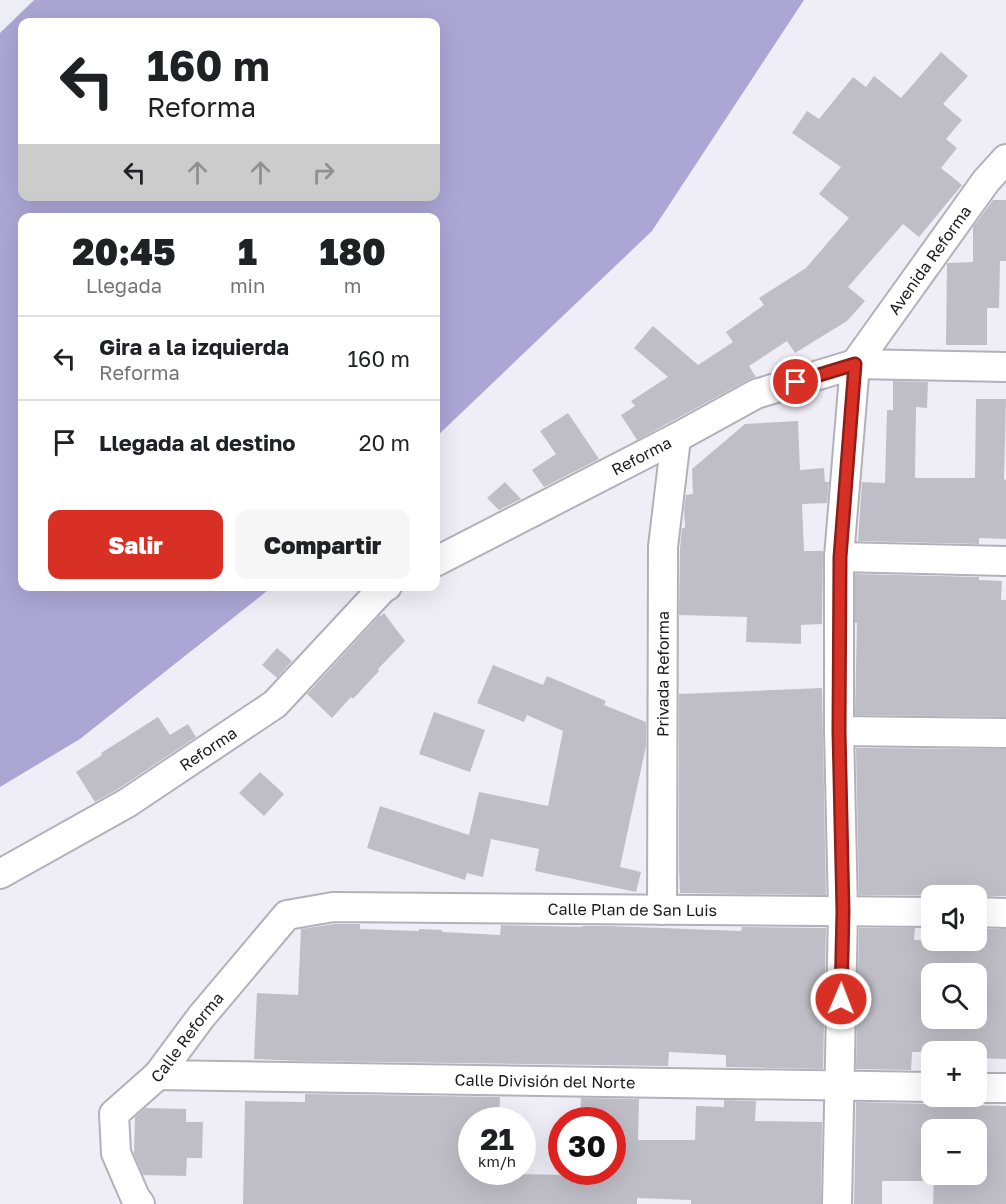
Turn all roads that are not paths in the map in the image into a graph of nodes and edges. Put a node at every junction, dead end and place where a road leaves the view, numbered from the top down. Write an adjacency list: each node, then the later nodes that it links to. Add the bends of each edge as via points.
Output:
1 (1006, 159): 2 (street, Avenida Reforma)
2 (996, 181): 3 (street, Avenida Reforma)
3 (855, 364): 4 (street, Reforma); 5 (street, Reforma, via 756,394); 6 (street)
4 (1006, 367)
5 (676, 438): 7 (street, Reforma); 14 (street, Privada Reforma, via 663,547)
6 (840, 557): 8 (street); 10 (street)
7 (440, 559)
8 (1006, 561)
9 (380, 591): 12 (street, Reforma, via 275,704 127,803)
10 (839, 731): 11 (street); 15 (street)
11 (1006, 734)
12 (0, 874)
13 (333, 907): 14 (street, Calle Plan de San Luis); 19 (street, Calle Reforma, via 287,915)
14 (662, 910): 15 (street, Calle Plan de San Luis)
15 (843, 911): 16 (street, Calle Plan de San Luis); 20 (street)
16 (921, 912)
17 (987, 912): 18 (street)
18 (1006, 913)
19 (158, 1075): 20 (street, Calle División del Norte); 24 (street, Calle Reforma, via 114,1114 116,1153)
20 (839, 1086): 21 (street, Calle División del Norte); 25 (street)
21 (921, 1087)
22 (987, 1088): 23 (street)
23 (1006, 1088)
24 (140, 1204)
25 (837, 1204)

